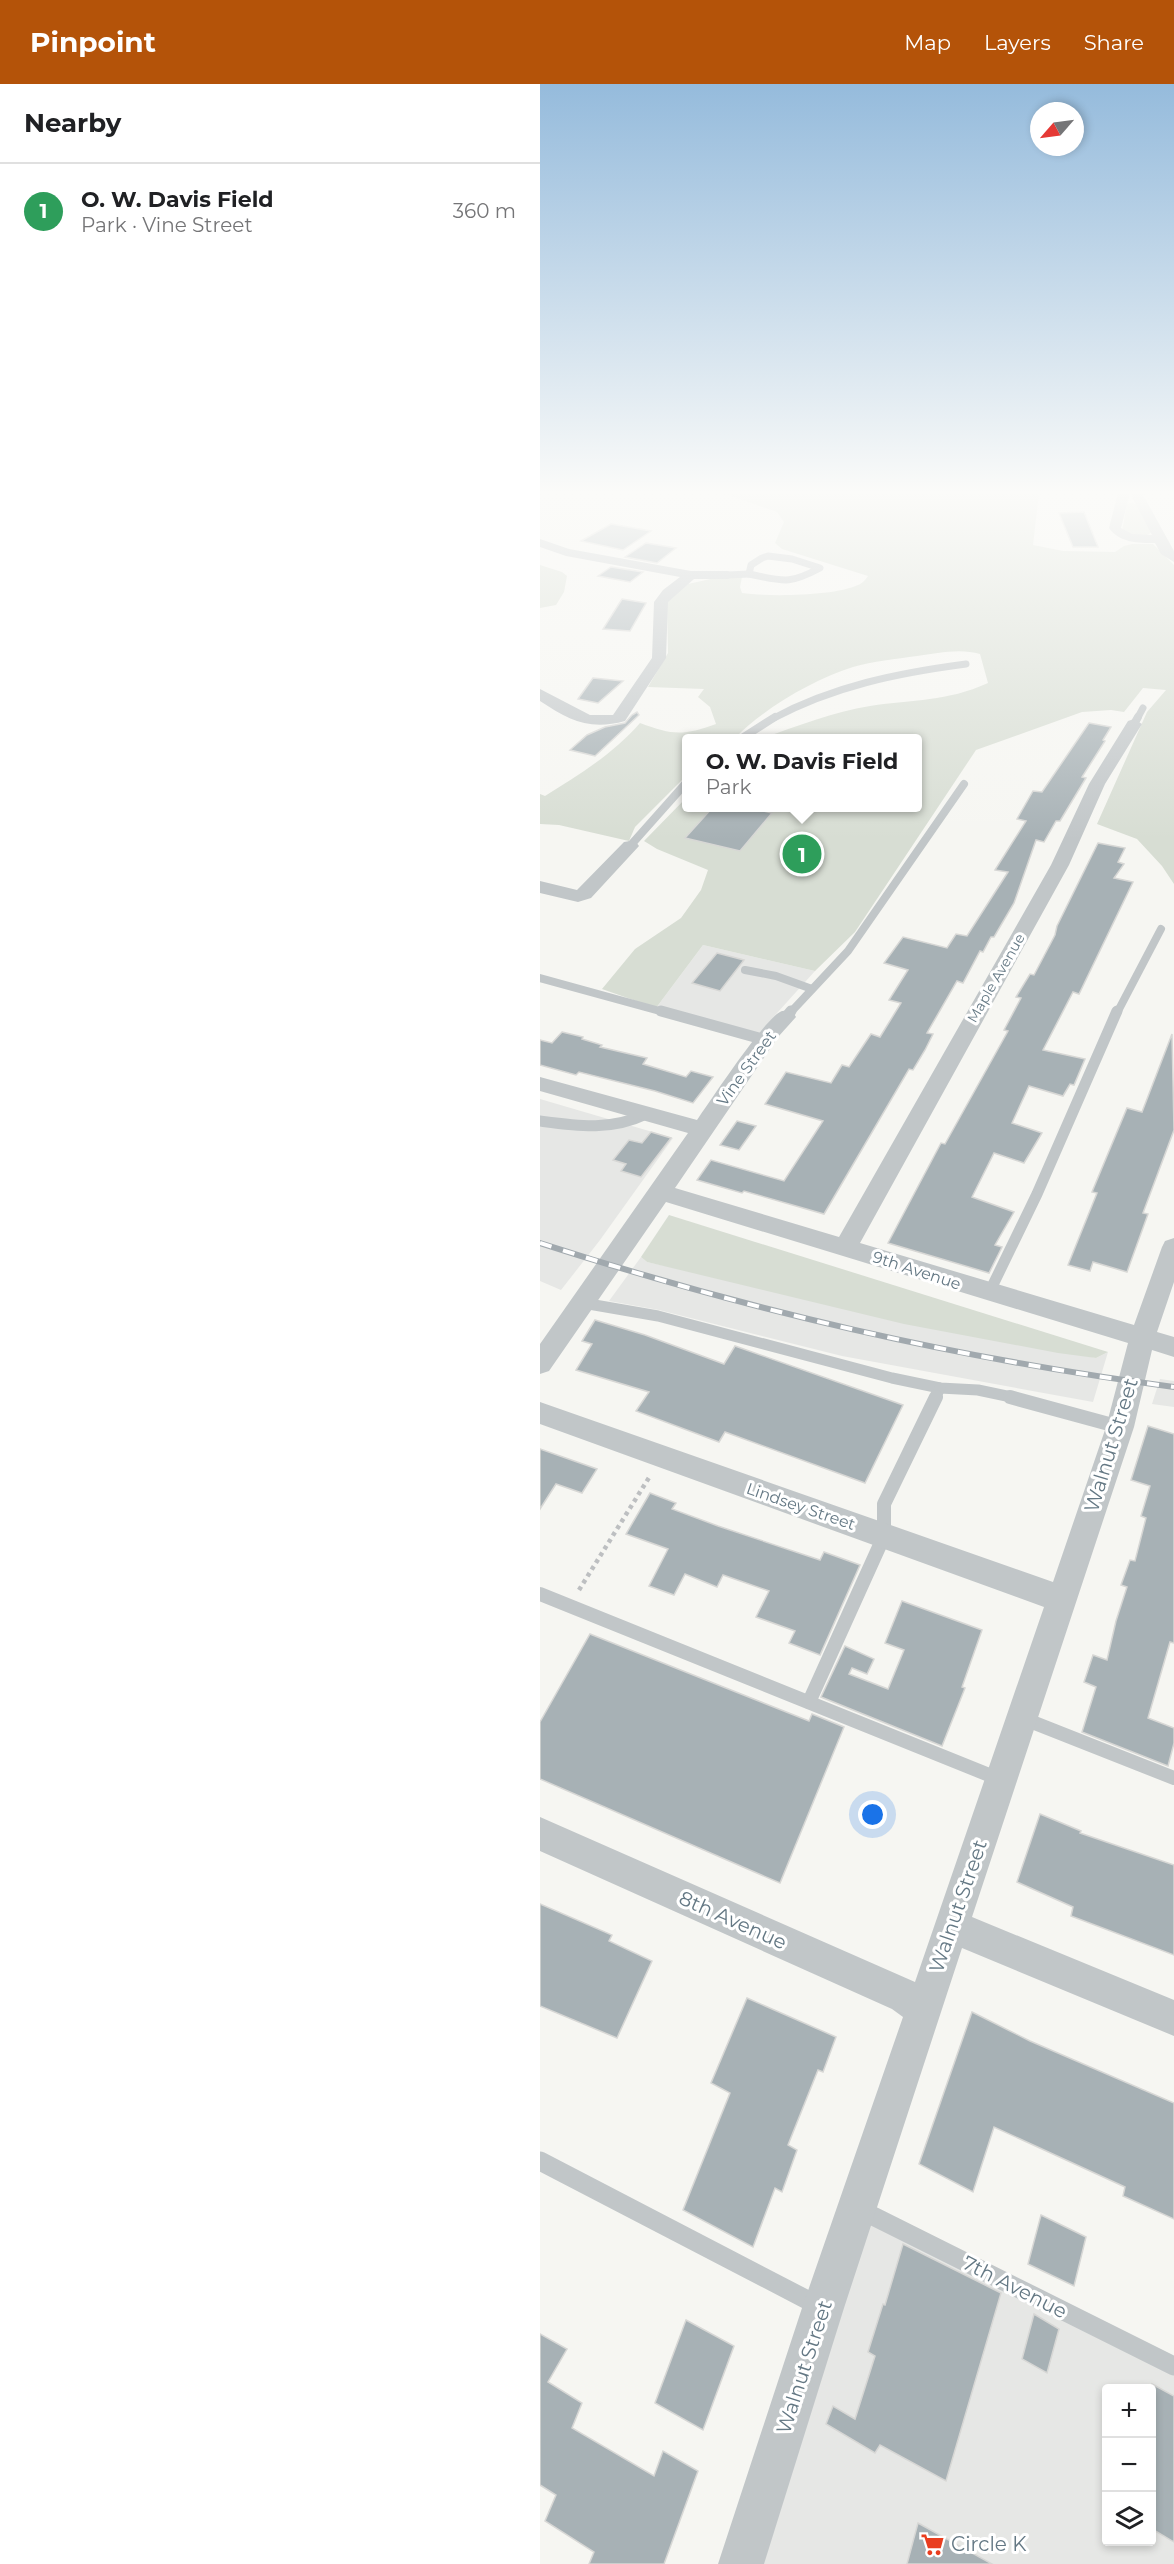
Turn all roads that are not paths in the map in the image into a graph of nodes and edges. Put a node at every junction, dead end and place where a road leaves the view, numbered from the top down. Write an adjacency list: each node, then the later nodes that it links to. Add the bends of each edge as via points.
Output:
1 (661, 609): 3 (street, via 659,658 621,716 611,720 585,719 571,715)
2 (966, 664): 5 (lane, via 857,683 773,716)
3 (540, 693)
4 (1138, 716): 21 (street, Maple Avenue, via 1097,784 1060,865)
5 (748, 734)
6 (964, 784): 13 (lane, Vine Street, via 853,945)
7 (682, 788): 8 (lane)
8 (630, 846): 9 (street, via 590,890 578,896)
9 (540, 887)
10 (1161, 929): 23 (lane, via 1099,1052)
11 (745, 970): 13 (lane)
12 (540, 978): 15 (lane)
13 (812, 989): 14 (lane, Vine Street)
14 (786, 1017): 15 (street, Vine Street)
15 (766, 1040): 19 (street, Vine Street)
16 (540, 1083): 17 (street)
17 (646, 1114): 18 (lane, via 611,1127); 19 (street)
18 (540, 1121)
19 (702, 1129): 20 (street, Vine Street)
20 (661, 1192): 21 (street, 9th Avenue); 24 (street, Vine Street)
21 (846, 1247): 23 (street, 9th Avenue)
22 (1174, 1247): 25 (street, Walnut Street)
23 (989, 1293): 25 (street, 9th Avenue)
24 (583, 1303): 26 (street, Vine Street); 27 (lane, via 658,1316)
25 (1158, 1342): 29 (street, Walnut Street)
26 (540, 1364)
27 (940, 1388): 29 (lane, via 1012,1397); 30 (lane, via 884,1504)
28 (540, 1413): 30 (street, Lindsey Street)
29 (1120, 1427): 32 (street, Walnut Street)
30 (884, 1536): 32 (street, Lindsey Street); 33 (lane)
31 (540, 1594): 33 (lane)
32 (1061, 1599): 34 (street, Walnut Street)
33 (809, 1702): 36 (lane)
34 (1022, 1718): 35 (lane); 36 (street, Walnut Street)
35 (1174, 1778)
36 (1001, 1780): 38 (street, Walnut Street)
37 (540, 1834): 39 (street, 8th Avenue, via 905,1996)
38 (951, 1926): 39 (street, Walnut Street); 40 (street)
39 (923, 2010): 42 (street, Walnut Street)
40 (1174, 2018)
41 (540, 2162): 43 (lane)
42 (856, 2208): 43 (street, Walnut Street); 44 (lane, 7th Avenue)
43 (823, 2308): 45 (street, Walnut Street)
44 (1174, 2366)
45 (741, 2564)

